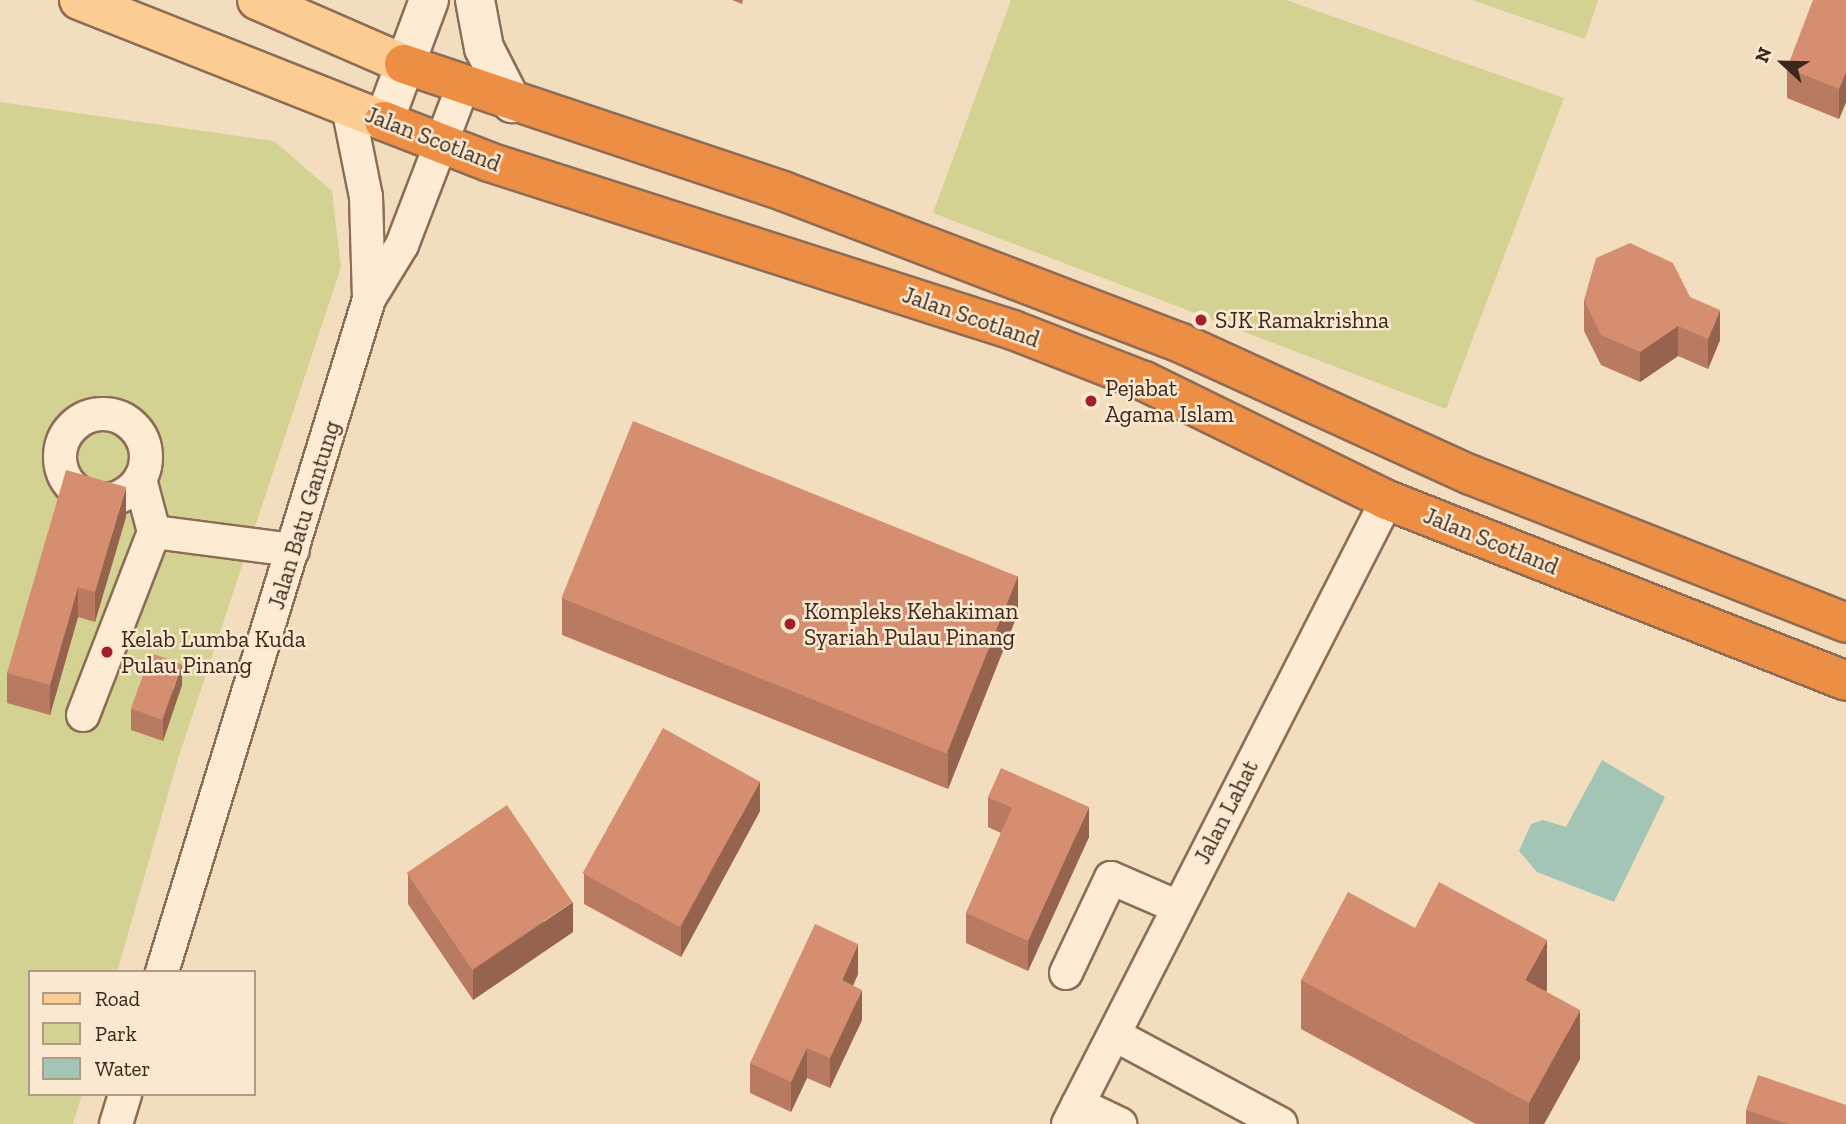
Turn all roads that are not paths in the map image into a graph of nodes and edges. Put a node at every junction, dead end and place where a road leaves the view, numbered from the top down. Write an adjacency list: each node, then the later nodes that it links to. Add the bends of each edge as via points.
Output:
1 (79, 0): 8 (main road, Jalan Scotland)
2 (257, 0): 5 (main road)
3 (429, 0): 5 (street)
4 (475, 0): 7 (street, via 484,48)
5 (404, 64): 6 (highway); 9 (street)
6 (463, 86): 7 (highway); 10 (street, Jalan Batu Gantung)
7 (512, 103): 16 (highway, via 783,191 1181,343 1471,475)
8 (348, 107): 9 (main road, Jalan Scotland); 11 (street, Jalan Batu Gantung, via 366,197)
9 (384, 121): 10 (highway, Jalan Scotland)
10 (441, 145): 11 (street, Jalan Batu Gantung, via 402,246); 13 (highway, Jalan Scotland, via 1013,330 1144,381)
11 (369, 299): 15 (street, Jalan Batu Gantung)
12 (140, 478): 14 (street)
13 (1387, 500): 17 (highway, Jalan Scotland); 19 (street, Jalan Lahat)
14 (154, 533): 15 (street); 18 (street)
15 (293, 550): 20 (street, Jalan Batu Gantung)
16 (1846, 624)
17 (1846, 681)
18 (83, 715)
19 (1178, 907): 21 (street, via 1111,878); 22 (street, Jalan Lahat)
20 (163, 970)
21 (1066, 973)
22 (1115, 1035): 24 (street, Jalan Lahat); 27 (street)
23 (124, 1096): 25 (street)
24 (1073, 1114): 26 (street)
25 (116, 1124)
26 (1120, 1124)
27 (1281, 1124)

